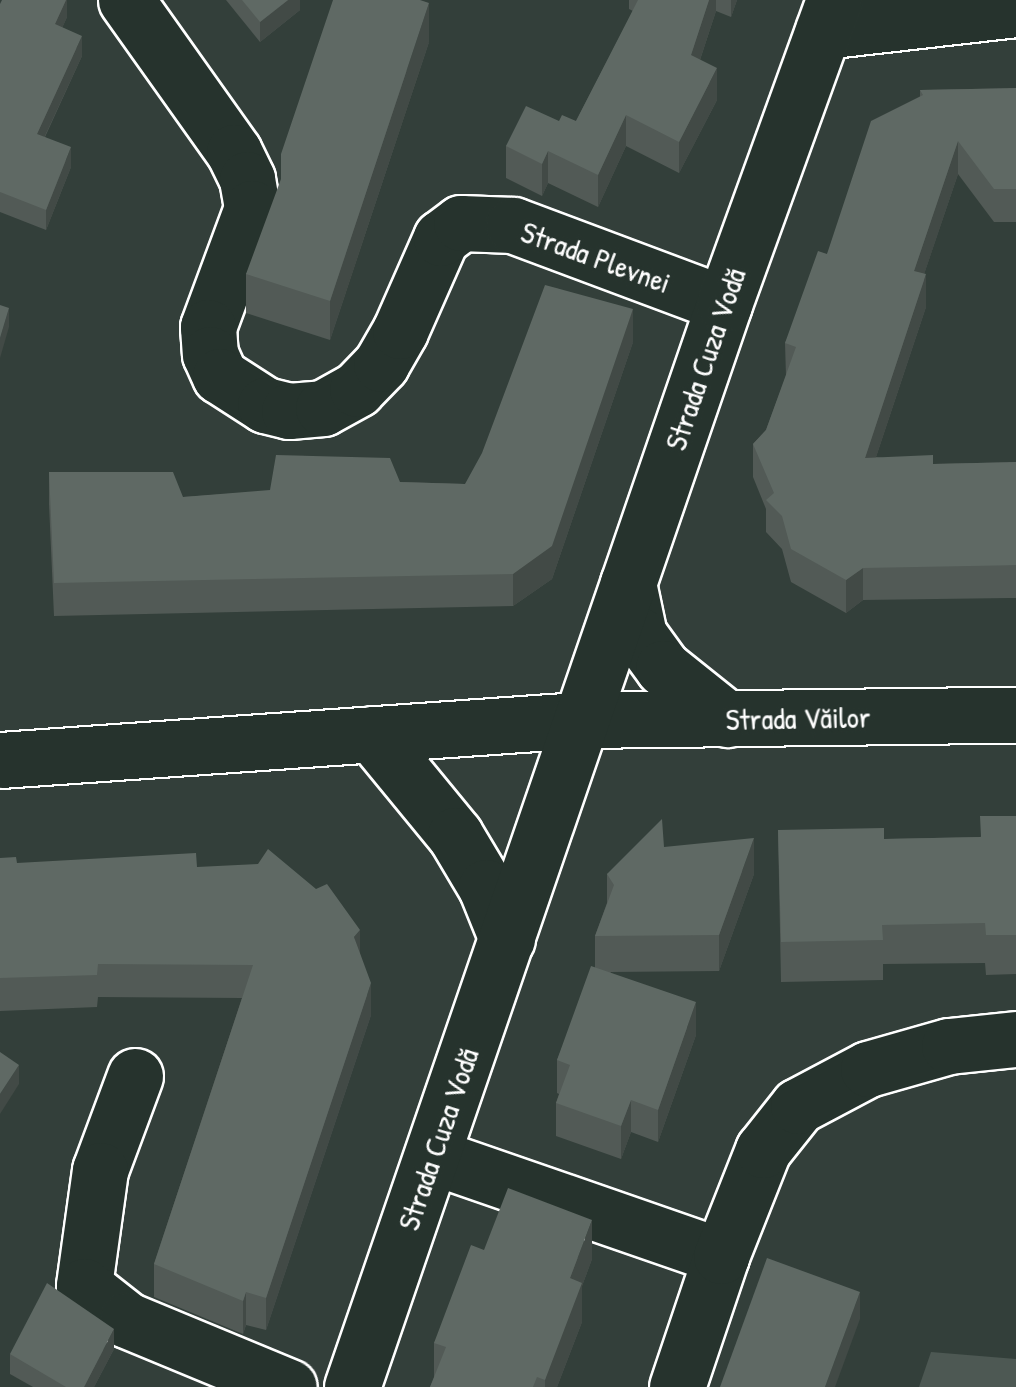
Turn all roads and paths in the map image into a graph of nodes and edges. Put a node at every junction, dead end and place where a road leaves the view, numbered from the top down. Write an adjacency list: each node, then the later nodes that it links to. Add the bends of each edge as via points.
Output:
1 (126, 0): 4 (street, Strada Plevnei, via 248,179 252,208 208,327 210,354 220,376 265,404 289,411 323,408 357,390 400,331 441,238 460,223 513,225)
2 (1016, 3): 3 (street)
3 (828, 16): 4 (street, Strada Cuza Vodă)
4 (724, 304): 5 (street, Strada Cuza Vodă)
5 (628, 583): 7 (street, via 640,635 663,668); 8 (street, Strada Cuza Vodă)
6 (1016, 715): 7 (street, Strada Văilor)
7 (726, 718): 8 (street, Strada Văilor)
8 (580, 720): 9 (street); 11 (street, Strada Cuza Vodă)
9 (372, 734): 10 (street); 11 (street, via 455,835)
10 (0, 760)
11 (507, 939): 14 (street, Strada Cuza Vodă)
12 (1016, 1039): 15 (street, via 949,1046 868,1069 798,1106 763,1150)
13 (136, 1076): 16 (street, via 100,1170 84,1286 127,1320)
14 (432, 1156): 15 (street); 17 (street, Strada Cuza Vodă)
15 (721, 1256): 18 (street)
16 (289, 1387)
17 (352, 1387)
18 (677, 1387)

